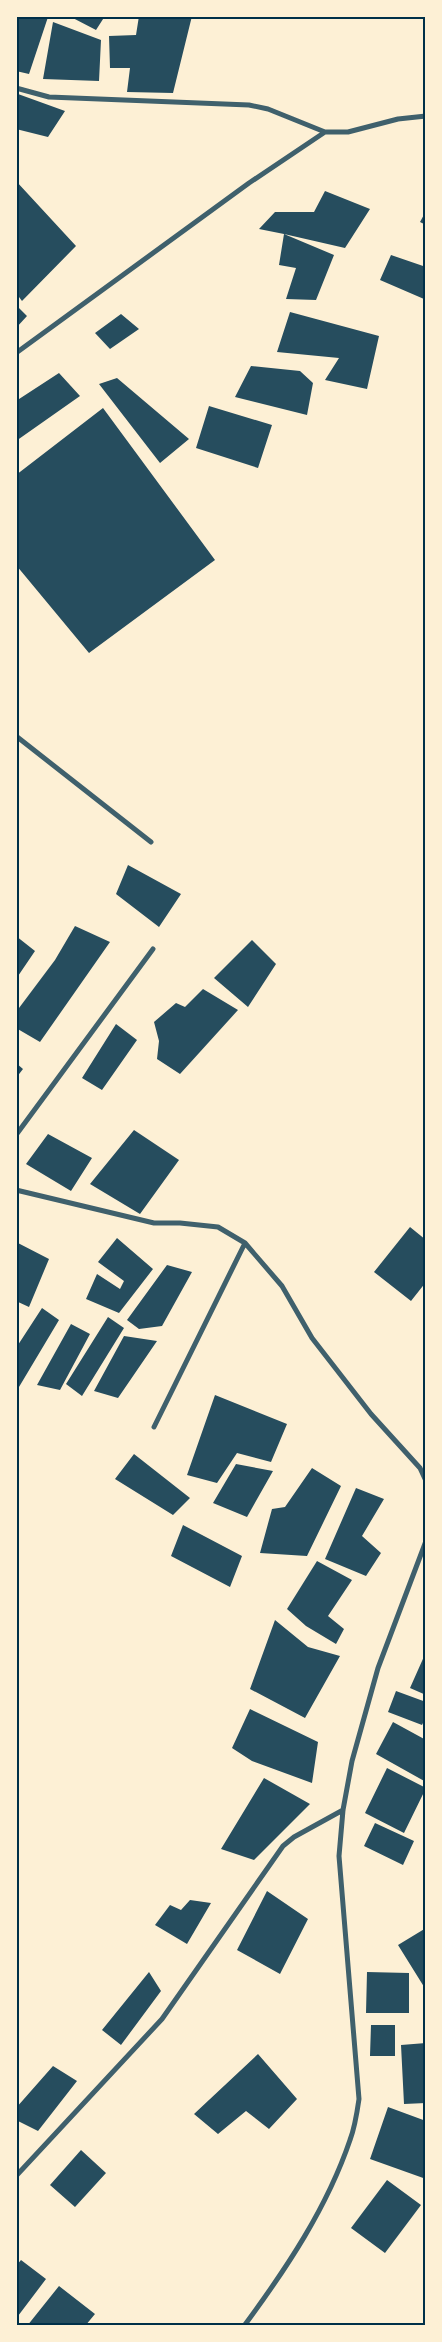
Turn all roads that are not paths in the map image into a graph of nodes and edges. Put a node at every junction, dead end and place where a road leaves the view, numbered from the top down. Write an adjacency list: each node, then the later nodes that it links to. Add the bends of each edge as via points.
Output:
1 (16, 88): 3 (street, via 49,97 249,106 268,109)
2 (426, 116): 3 (street, via 398,119 348,132)
3 (325, 132): 4 (street, via 248,183)
4 (16, 353)
5 (16, 736): 6 (street)
6 (151, 842)
7 (153, 948): 8 (street)
8 (16, 1135)
9 (16, 1190): 10 (street, via 154,1223 218,1228)
10 (245, 1243): 11 (street); 12 (street, via 282,1286 312,1338 371,1414 420,1468)
11 (154, 1427)
12 (426, 1481)
13 (426, 1541): 14 (street, via 378,1668 352,1761)
14 (343, 1810): 15 (street, via 283,1846 162,2019); 16 (street, via 339,1856 359,2099 351,2138 335,2180 284,2272)
15 (16, 2176)
16 (244, 2326)

